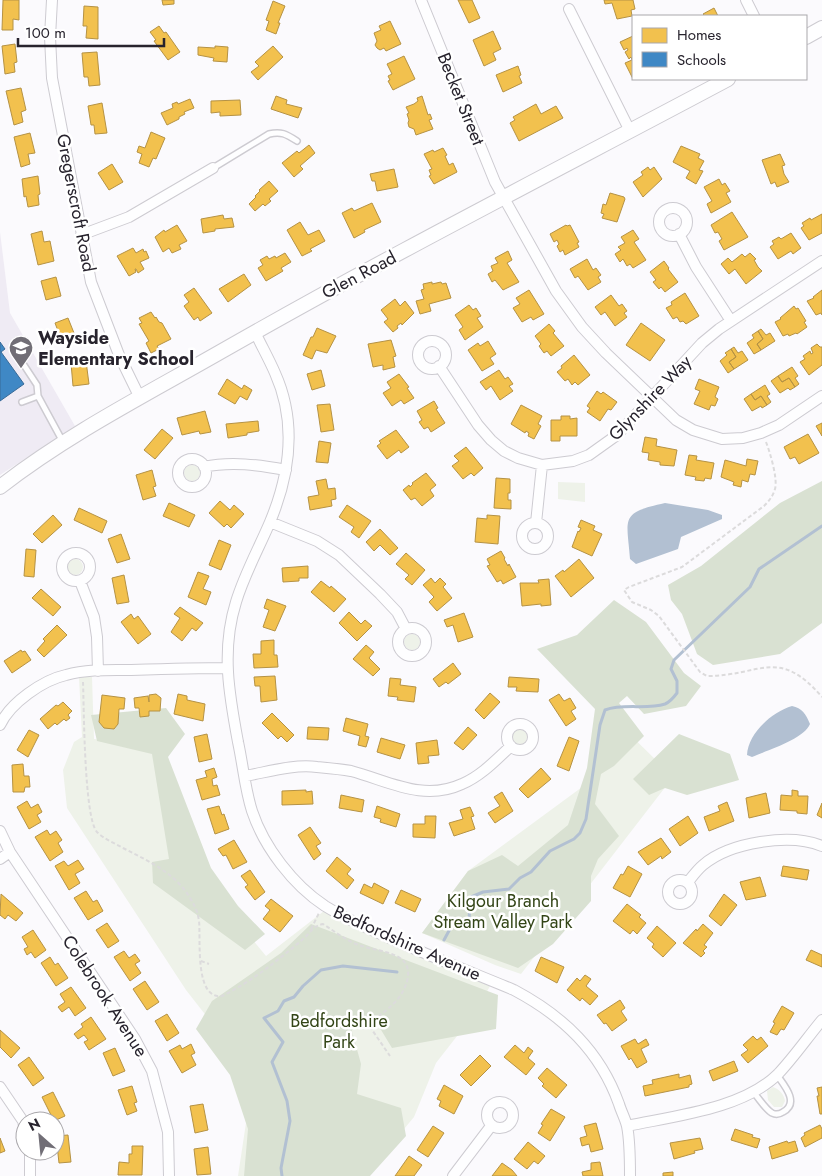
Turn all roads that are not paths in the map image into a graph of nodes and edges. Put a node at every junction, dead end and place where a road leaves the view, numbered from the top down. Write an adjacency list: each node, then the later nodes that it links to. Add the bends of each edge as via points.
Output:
1 (52, 0): 14 (street, Gregerscroft Road, via 52,78)
2 (421, 0): 12 (street, Becket Street)
3 (746, 0): 5 (street)
4 (569, 9): 9 (street)
5 (754, 15)
6 (822, 28): 7 (main road)
7 (807, 36)
8 (726, 80): 9 (main road, Glen Road)
9 (630, 131): 12 (main road, Glen Road)
10 (297, 141): 11 (lane, via 284,132 269,134)
11 (213, 168): 14 (street, via 129,217)
12 (504, 197): 17 (main road, Glen Road); 22 (street, Becket Street, via 556,291 577,320)
13 (679, 234): 16 (street)
14 (81, 235): 23 (street, Gregerscroft Road, via 91,282 102,313)
15 (822, 261): 16 (street, Glynshire Way)
16 (730, 322): 22 (street, Glynshire Way, via 702,344)
17 (255, 332): 23 (main road, Glen Road); 28 (street, Bedfordshire Avenue, via 276,374 286,407 290,431)
18 (18, 356): 20 (lane, via 37,385)
19 (439, 366): 26 (street, Glynshire Way, via 490,440 518,458)
20 (38, 396): 24 (lane); 25 (lane)
21 (822, 396): 22 (street, Becket Street, via 779,424 743,438 707,435 693,430 676,420)
22 (652, 397): 26 (street, Glynshire Way, via 617,435 589,455 573,462)
23 (140, 398): 25 (main road, Glen Road)
24 (22, 402)
25 (64, 442): 29 (main road, Glen Road)
26 (542, 465): 31 (street)
27 (204, 467): 28 (street, via 255,465)
28 (286, 470): 30 (street, Bedfordshire Avenue)
29 (0, 487)
30 (270, 522): 33 (street, via 316,541 339,555 397,612); 34 (street, Bedfordshire Avenue, via 236,602)
31 (536, 523)
32 (80, 581): 35 (street, via 94,617)
33 (406, 629)
34 (227, 668): 35 (street); 38 (street, Bedfordshire Avenue)
35 (98, 670): 36 (street, via 56,678 36,687)
36 (0, 725)
37 (511, 746): 38 (street, via 462,784 439,791 413,791 350,771 314,766)
38 (245, 776): 50 (street, Bedfordshire Avenue, via 252,812 267,842 300,885 323,905 360,924 535,1001 577,1035 597,1058 612,1084)
39 (0, 831): 41 (street, Colebrook Avenue)
40 (822, 846): 43 (street, via 785,840 755,843 716,856 702,865)
41 (10, 852): 42 (street); 53 (street, Colebrook Avenue, via 135,1039 152,1071 168,1132)
42 (0, 859)
43 (688, 882)
44 (822, 1020): 45 (street)
45 (777, 1075): 47 (street); 47 (lane, via 791,1097 785,1112 771,1112)
46 (0, 1088): 48 (street)
47 (753, 1092): 50 (street, via 722,1105)
48 (16, 1111)
49 (491, 1126): 54 (street)
50 (627, 1126): 55 (street, Bedfordshire Avenue)
51 (30, 1161): 52 (street)
52 (30, 1176)
53 (169, 1176)
54 (453, 1176)
55 (630, 1176)

